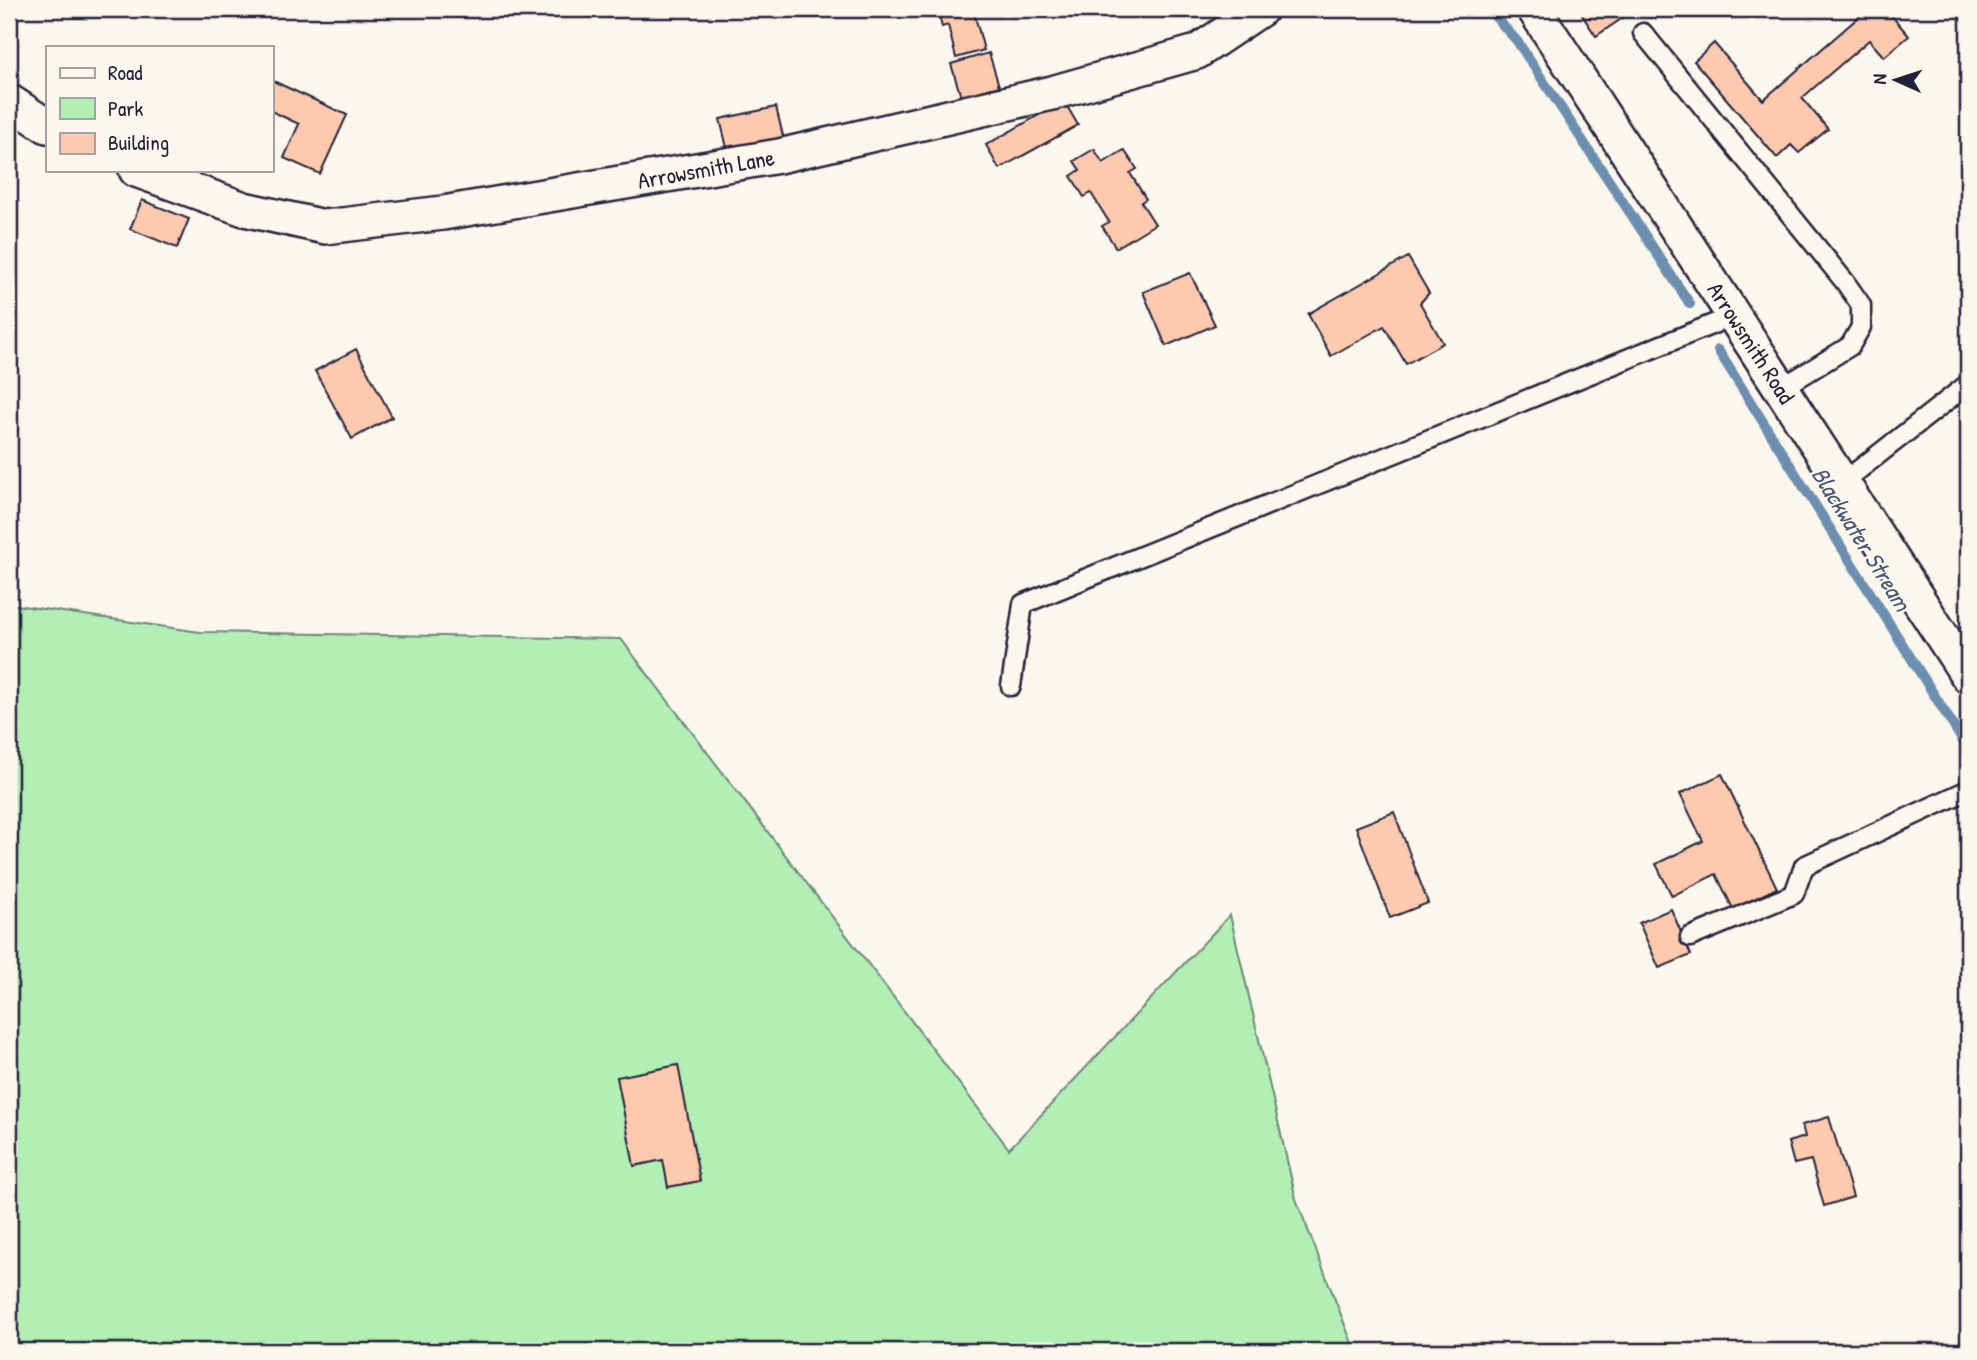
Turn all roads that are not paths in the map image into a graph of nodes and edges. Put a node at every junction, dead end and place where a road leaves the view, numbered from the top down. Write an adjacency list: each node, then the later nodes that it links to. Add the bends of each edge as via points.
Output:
1 (1261, 9): 6 (street, Arrowsmith Lane, via 1197,51 1052,93 779,156 443,213 325,226 244,209)
2 (1534, 9): 7 (street, Arrowsmith Road)
3 (1643, 33): 9 (lane, via 1861,305 1861,327 1850,346)
4 (9, 101): 5 (street)
5 (46, 125)
6 (142, 172)
7 (1733, 316): 9 (street, Arrowsmith Road); 12 (lane, via 1023,604)
8 (1968, 384): 10 (lane)
9 (1780, 388): 10 (street, Arrowsmith Road)
10 (1842, 483): 11 (street, Arrowsmith Road)
11 (1968, 676)
12 (1011, 685)
13 (1968, 789): 14 (lane, via 1804,866 1794,894)
14 (1690, 937)

